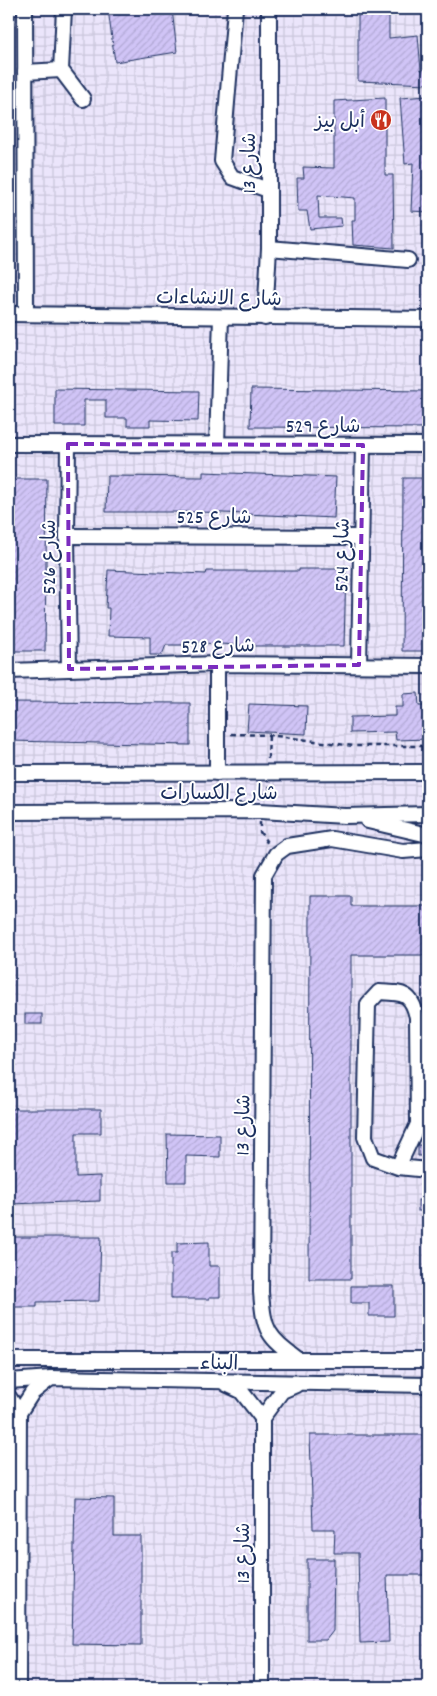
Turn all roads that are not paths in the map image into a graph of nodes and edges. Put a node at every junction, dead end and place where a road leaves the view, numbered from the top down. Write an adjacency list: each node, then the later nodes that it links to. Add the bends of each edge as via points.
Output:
1 (24, 9): 6 (street)
2 (64, 9): 5 (street)
3 (235, 9): 8 (street, via 222,160 232,178)
4 (269, 9): 8 (street, شارع 13)
5 (61, 70): 6 (street); 7 (street)
6 (25, 72): 12 (street)
7 (83, 99)
8 (268, 190): 9 (street, شارع 13)
9 (269, 248): 10 (street); 14 (street, شارع 13)
10 (408, 260)
11 (9, 314): 12 (street, شارع الانشاءات)
12 (26, 314): 13 (street, شارع الانشاءات)
13 (221, 318): 14 (street, شارع الانشاءات); 18 (street)
14 (265, 318): 15 (street, شارع الانشاءات)
15 (428, 319)
16 (9, 444): 17 (street, شارع 529)
17 (68, 444): 18 (street, شارع 529); 21 (street, شارع 526)
18 (217, 444): 19 (street, شارع 529)
19 (363, 445): 20 (street, شارع 529); 22 (street, شارع 524)
20 (428, 445)
21 (67, 536): 22 (street, شارع 525); 26 (street, شارع 526)
22 (361, 536): 24 (street, شارع 524)
23 (216, 664): 24 (street, شارع 528); 26 (street, شارع 528); 30 (street)
24 (359, 665): 25 (street, شارع 528)
25 (428, 666)
26 (69, 669): 27 (street, شارع 528)
27 (9, 671)
28 (428, 760): 31 (street, شارع الكسارات)
29 (9, 772): 30 (street, شارع الكسارات)
30 (216, 773): 31 (street, شارع الكسارات)
31 (422, 773)
32 (9, 812): 34 (street, شارع الكسارات, via 260,810)
33 (428, 814): 34 (street, شارع الكسارات)
34 (345, 816): 35 (street)
35 (428, 835)
36 (428, 849): 40 (street, شارع 13, via 403,851 332,839 287,846 276,854 264,874 261,1292 263,1318 268,1332 275,1342)
37 (398, 1167): 37 (street, via 374,1158 365,1137 368,1004 380,992 402,993 413,1002 417,1017 418,1124); 38 (street)
38 (428, 1170)
39 (9, 1360): 40 (street, البناء)
40 (299, 1360): 41 (street, البناء)
41 (428, 1360)
42 (51, 1378): 43 (street, البناء); 44 (street, البناء); 48 (street, via 32,1393)
43 (9, 1381)
44 (221, 1382): 45 (street, البناء); 49 (street, via 242,1391)
45 (307, 1383): 46 (street, البناء); 49 (street, via 282,1391)
46 (428, 1385)
47 (9, 1397): 48 (street)
48 (19, 1413): 50 (street)
49 (262, 1418): 51 (street, شارع 13)
50 (18, 1687)
51 (262, 1687)

